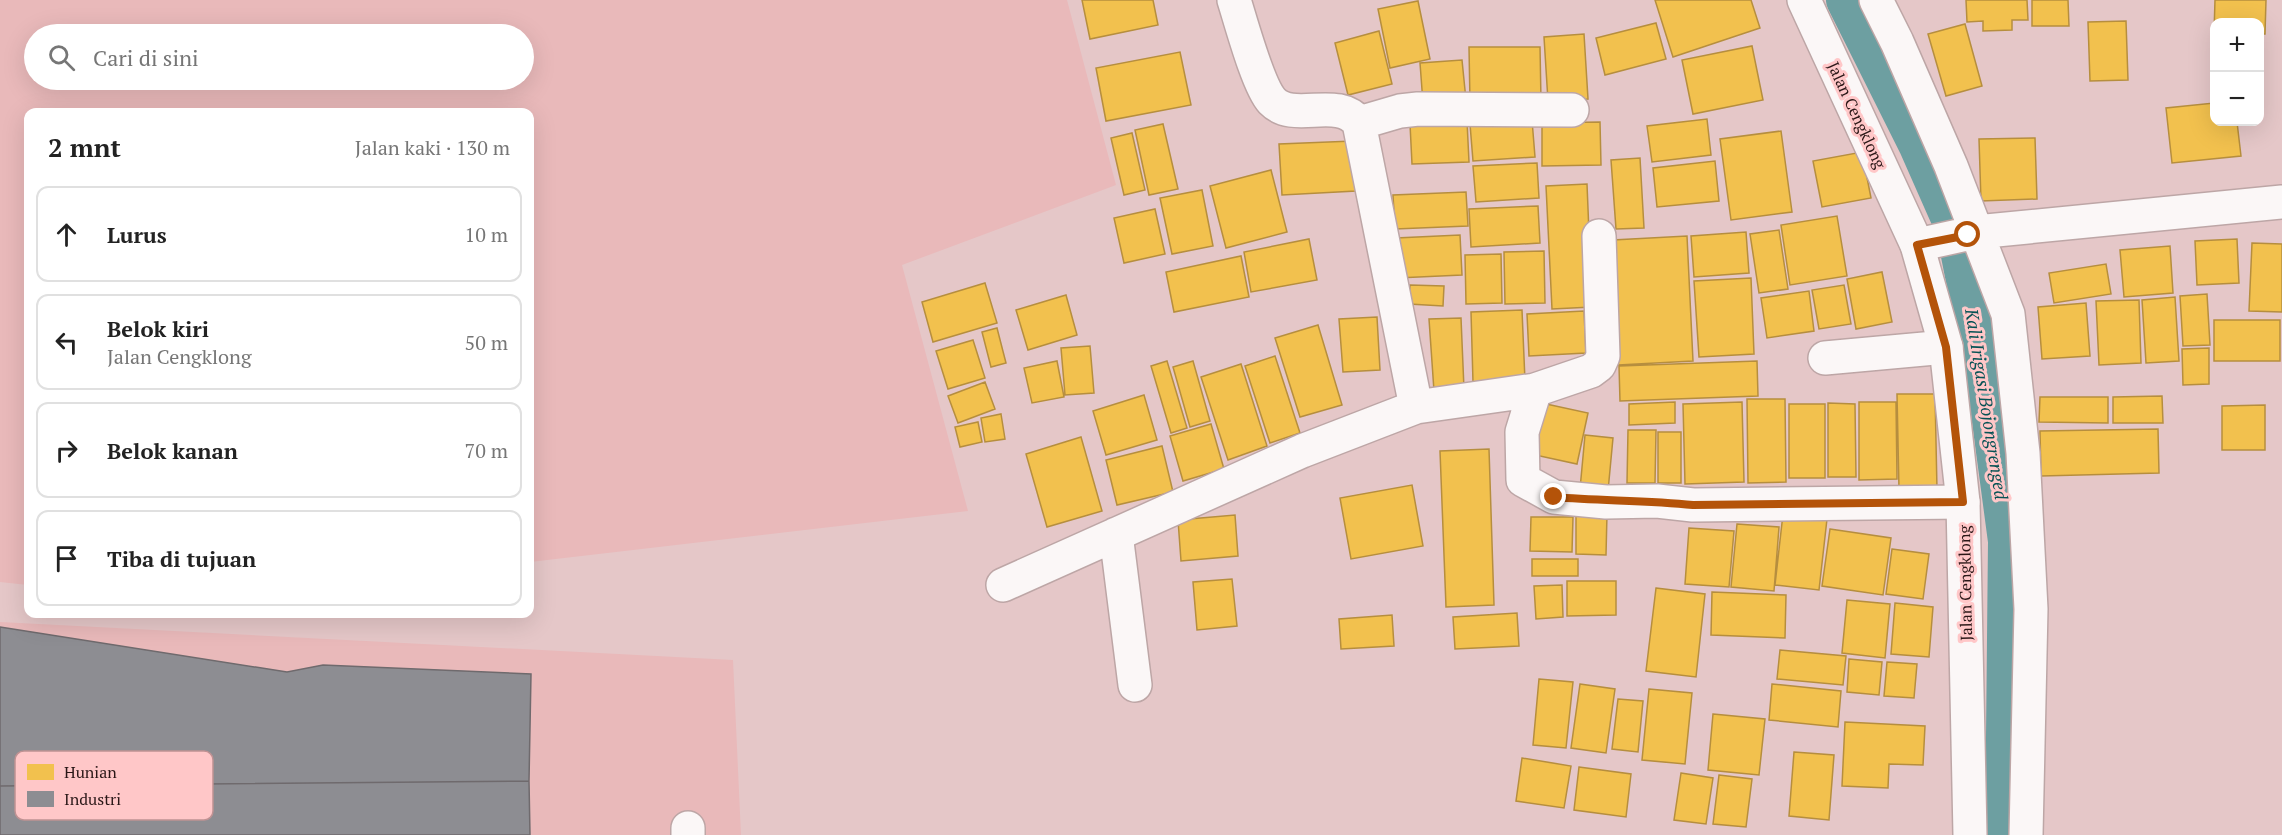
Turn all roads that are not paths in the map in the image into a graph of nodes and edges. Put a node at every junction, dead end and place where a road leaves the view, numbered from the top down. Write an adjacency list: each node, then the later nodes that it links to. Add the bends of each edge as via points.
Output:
1 (1234, 0): 5 (street, via 1273,102 1296,111 1343,111)
2 (1804, 0): 9 (street, Jalan Cengklong)
3 (1876, 0): 7 (street, via 1951,166)
4 (1572, 110): 5 (street, via 1418,109)
5 (1359, 123): 13 (street)
6 (2282, 202): 7 (street)
7 (1972, 233): 9 (street); 19 (street, via 2008,314 2023,453 2031,609)
8 (1599, 236): 12 (street, via 1603,356 1592,371)
9 (1923, 244): 10 (street, Jalan Cengklong)
10 (1946, 347): 11 (street); 14 (street, Jalan Cengklong)
11 (1825, 358)
12 (1535, 390): 13 (street); 14 (street, via 1522,432 1523,480 1554,497 1693,505)
13 (1416, 407): 15 (street, via 1302,451)
14 (1963, 502): 18 (street, Jalan Cengklong)
15 (1116, 534): 16 (street); 17 (street)
16 (1003, 585)
17 (1135, 685)
18 (1970, 835)
19 (2026, 835)

